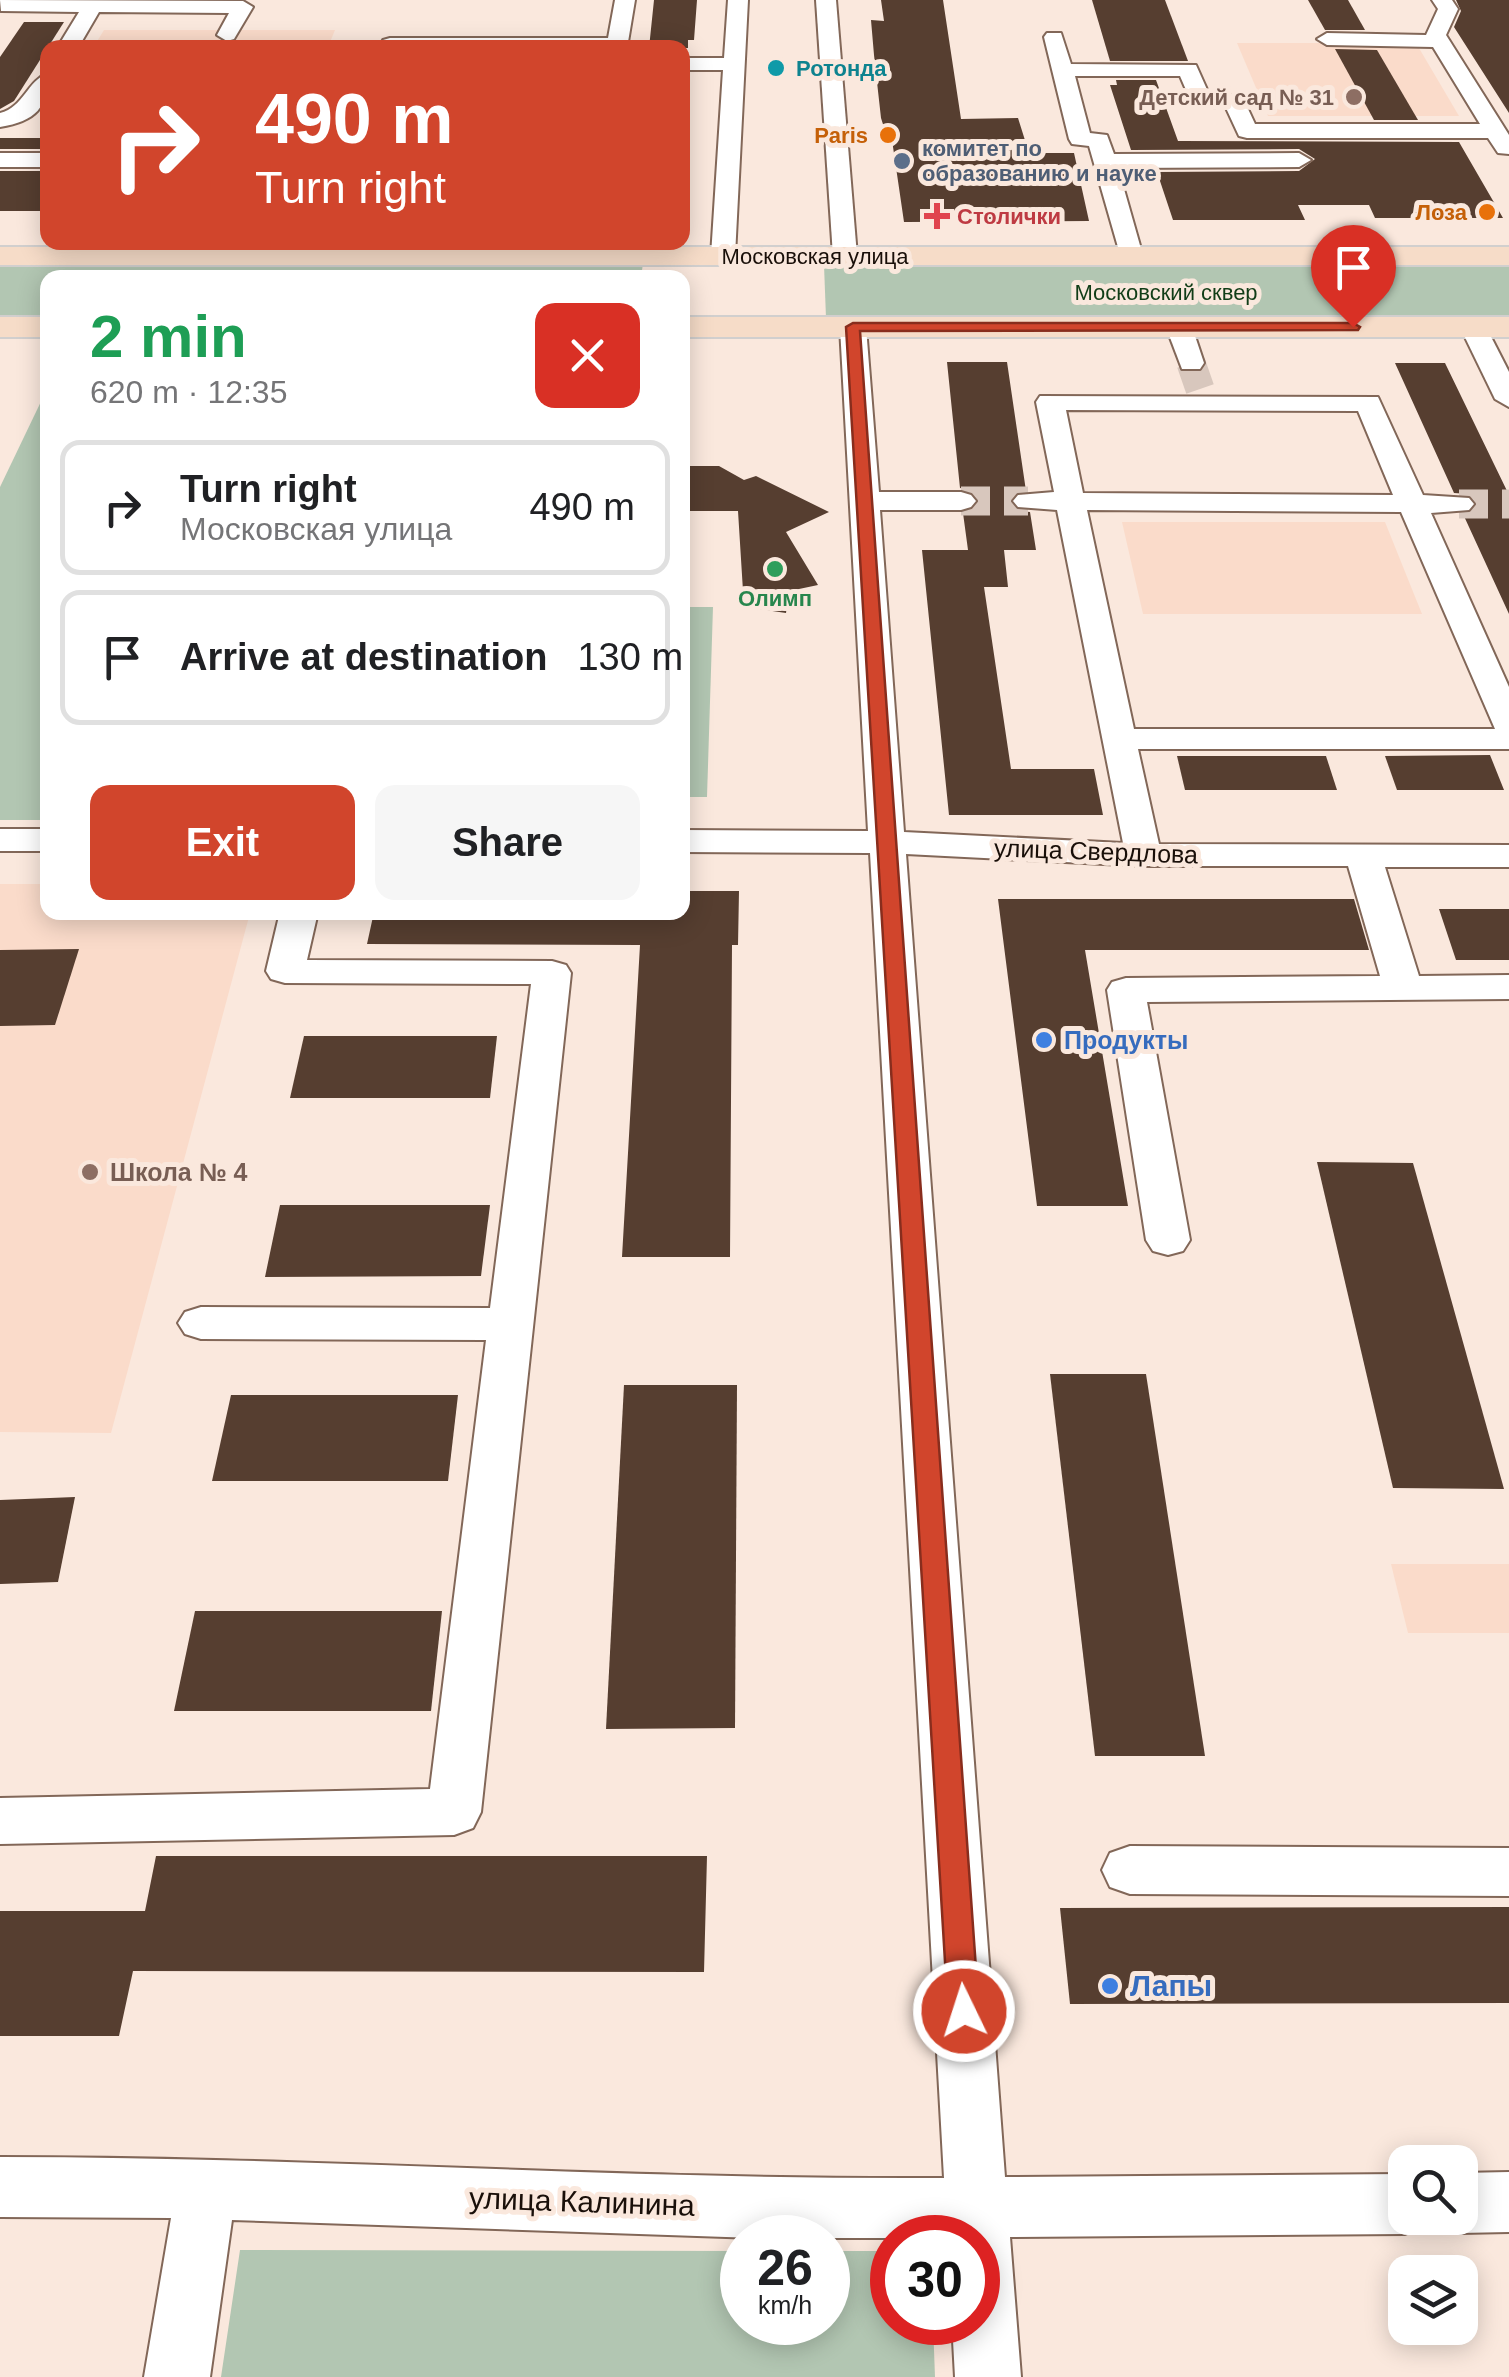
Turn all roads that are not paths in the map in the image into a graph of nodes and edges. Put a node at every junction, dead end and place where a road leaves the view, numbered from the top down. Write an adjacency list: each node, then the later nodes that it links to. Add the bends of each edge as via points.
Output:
1 (625, 0): 11 (street)
2 (738, 0): 14 (street)
3 (826, 0): 30 (street)
4 (1442, 0): 12 (street, via 1448,9 1436,35)
5 (2, 4): 6 (street)
6 (93, 6): 7 (street, via 242,6); 10 (street)
7 (227, 34)
8 (1054, 37): 15 (street)
9 (1327, 39): 12 (street)
10 (72, 40)
11 (617, 40)
12 (1440, 41): 18 (street)
13 (690, 64): 14 (street)
14 (734, 64): 29 (street)
15 (1062, 70): 18 (street, via 1188,70 1201,101 1234,101 1247,131); 23 (street, via 1080,140 1099,140)
16 (40, 91): 17 (street, via 28,110)
17 (0, 120)
18 (1495, 130): 19 (street)
19 (1503, 157)
20 (0, 160): 21 (street)
21 (40, 160)
22 (1317, 160): 23 (street)
23 (1106, 161): 31 (street)
24 (0, 184): 25 (street)
25 (40, 184)
26 (293, 250): 28 (main road, Московская улица)
27 (396, 250): 29 (main road, Московская улица)
28 (0, 256)
29 (723, 256): 30 (main road, Московская улица)
30 (846, 256): 31 (main road, Московская улица)
31 (1131, 256): 32 (main road, Московская улица)
32 (1509, 256)
33 (0, 327): 34 (main road)
34 (40, 327)
35 (690, 327): 36 (main road)
36 (853, 327): 37 (main road); 42 (street)
37 (1179, 327): 38 (main road); 40 (street)
38 (1473, 327): 39 (main road); 41 (street)
39 (1509, 327)
40 (1198, 385): 45 (street, via 1050,402); 46 (street, via 1368,403)
41 (1509, 399)
42 (865, 501): 43 (street); 54 (street)
43 (962, 501)
44 (1028, 501): 45 (street)
45 (1070, 502): 46 (street); 49 (street)
46 (1412, 504): 47 (street); 48 (street)
47 (1459, 504)
48 (1509, 725)
49 (1119, 739): 50 (street); 55 (street)
50 (1509, 739)
51 (0, 840): 52 (street)
52 (40, 840)
53 (690, 841): 54 (street, улица Свердлова)
54 (888, 842): 55 (street, улица Свердлова); 72 (street)
55 (1143, 855): 56 (street, улица Свердлова)
56 (1362, 856): 57 (street, улица Свердлова); 60 (street)
57 (1509, 856)
58 (297, 920): 63 (street, via 285,972 552,972)
59 (1509, 987): 60 (street)
60 (1404, 988): 61 (street, via 1126,990)
61 (1168, 1240)
62 (201, 1323): 63 (street)
63 (510, 1324): 64 (street, via 454,1812)
64 (0, 1820)
65 (1130, 1870): 66 (street)
66 (1509, 1872)
67 (0, 2187): 68 (street, улица Калинина)
68 (206, 2191): 72 (street, улица Калинина); 73 (street)
69 (1509, 2202): 70 (street)
70 (1478, 2203)
71 (1388, 2204): 72 (street, улица Калинина)
72 (976, 2210): 74 (street)
73 (177, 2377)
74 (988, 2377)

